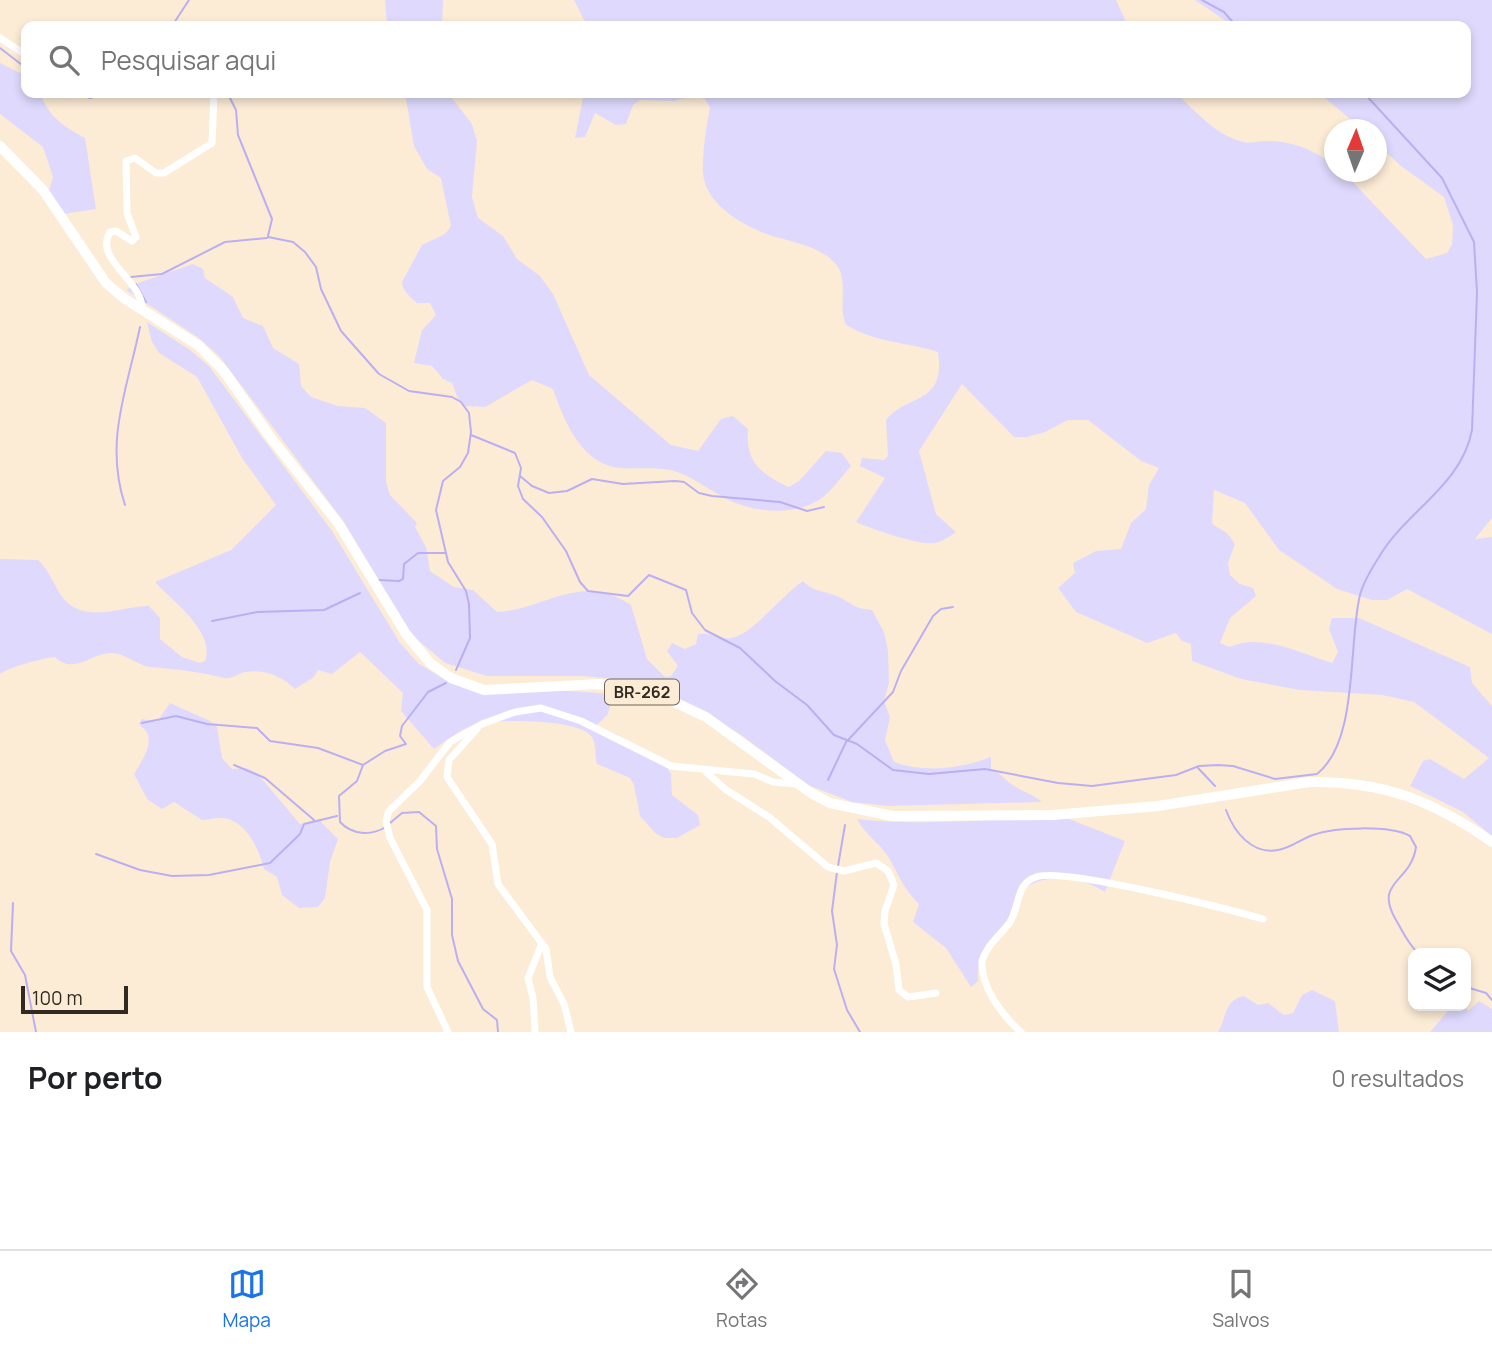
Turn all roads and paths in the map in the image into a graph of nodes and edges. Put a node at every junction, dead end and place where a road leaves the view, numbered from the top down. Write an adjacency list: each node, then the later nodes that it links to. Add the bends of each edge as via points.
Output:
1 (0, 38): 2 (street)
2 (21, 52)
3 (214, 98): 5 (street, via 212,143 164,173 156,173 135,158 126,161 127,213 136,237 132,241 113,231 107,242 111,258 140,293)
4 (0, 146): 5 (highway, BR-262, via 43,190 106,283)
5 (142, 310): 8 (highway, BR-262, via 198,345 223,370 338,523 406,634 430,663 452,678 484,690 599,684 668,699 706,717)
6 (482, 724): 7 (street, via 529,709 552,710 662,763); 11 (street, via 449,760 447,776 492,844 498,884); 13 (street, via 450,742 389,811 386,821 427,910 427,987)
7 (705, 772): 8 (street, via 754,774); 12 (street, via 769,817 828,867 844,871 876,863 888,871 894,885 884,923 899,990 908,997)
8 (796, 784): 9 (highway, BR-262, via 830,803 860,811 928,817 1101,813 1338,781 1420,799)
9 (1492, 842)
10 (1263, 919): 16 (street, via 1084,880 1049,875 1031,879 1021,890 1012,919 982,961 996,1005)
11 (542, 943): 14 (street, via 528,978); 15 (street)
12 (936, 993)
13 (449, 1032)
14 (535, 1032)
15 (571, 1032)
16 (1021, 1032)

